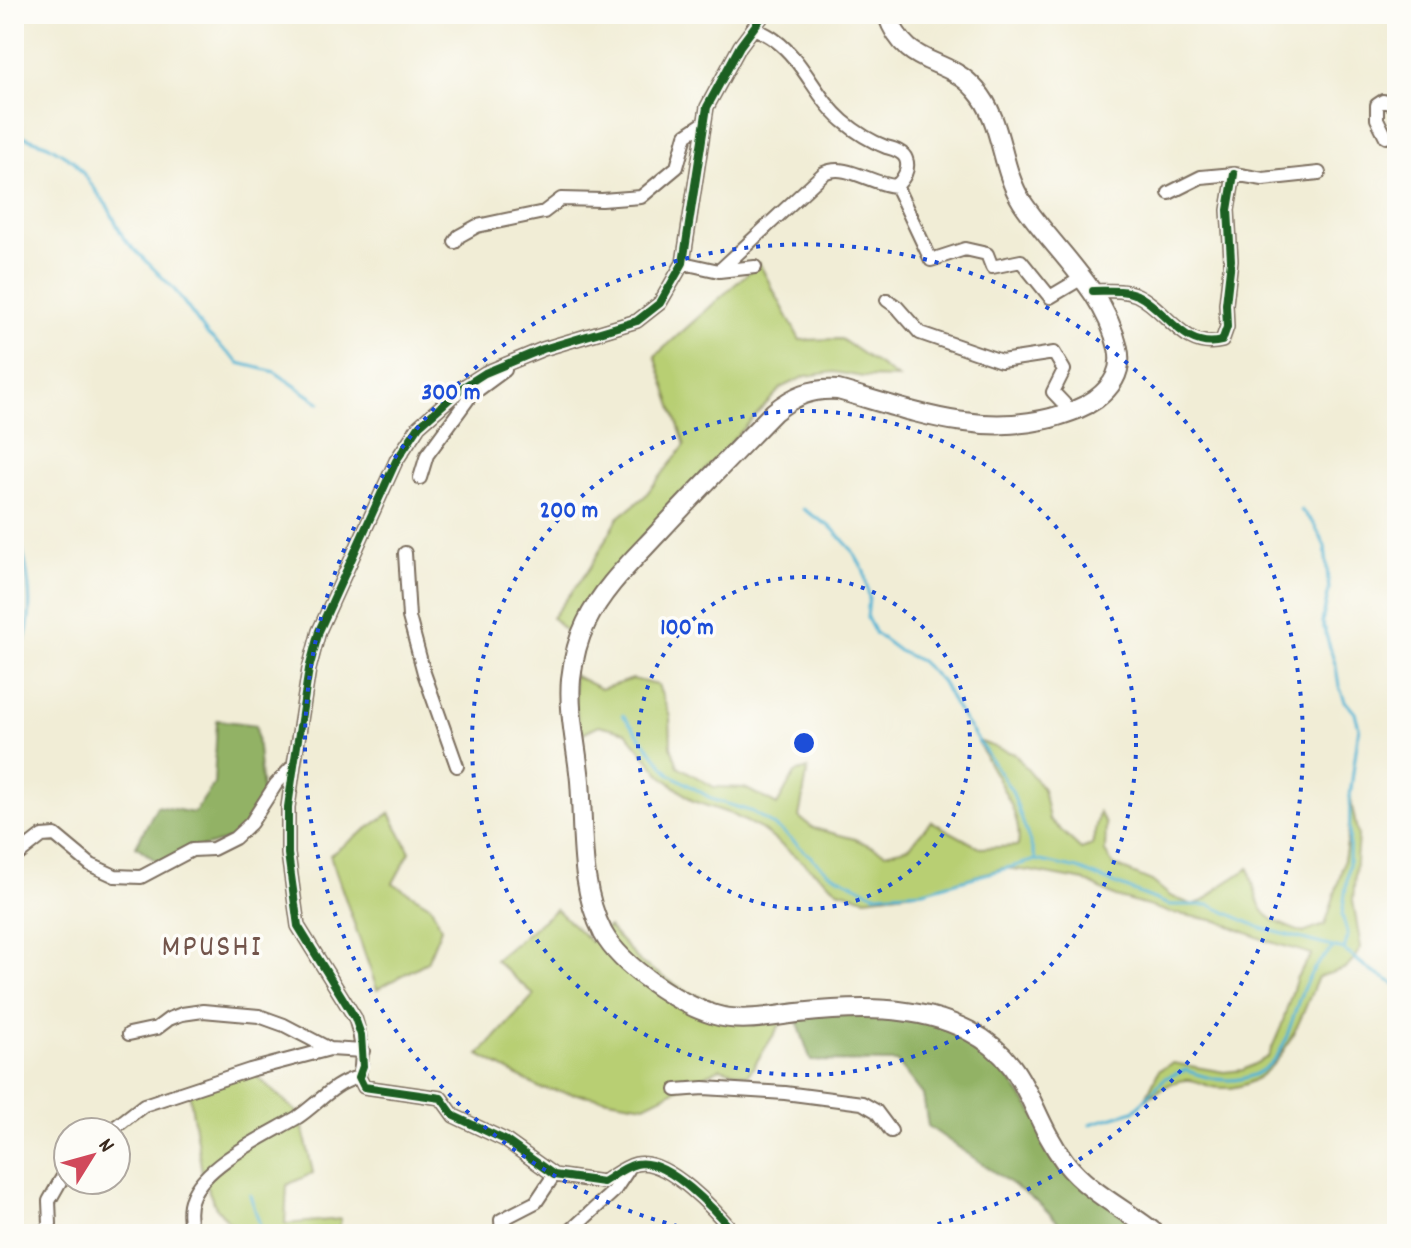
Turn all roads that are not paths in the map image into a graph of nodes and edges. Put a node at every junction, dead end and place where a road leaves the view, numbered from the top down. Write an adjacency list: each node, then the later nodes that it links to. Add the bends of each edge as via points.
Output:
1 (887, 14): 14 (highway, via 892,29 915,55 979,92 1019,197)
2 (759, 18): 4 (street, via 724,73); 8 (street, via 842,120 903,154 906,171)
3 (1397, 105): 5 (street, via 1377,105)
4 (704, 123): 10 (street, via 686,135 677,167 641,197 561,199 544,212 477,226); 11 (street)
5 (1386, 137)
6 (1319, 173): 7 (street, via 1263,179)
7 (1234, 174): 9 (street, via 1201,177); 14 (street, via 1228,210 1227,335 1222,341 1209,344 1191,338 1139,296)
8 (896, 186): 13 (street, via 833,168); 14 (street, via 931,260 965,249 987,254 992,267 1021,261 1050,297)
9 (1169, 193)
10 (455, 242)
11 (683, 263): 13 (street); 16 (street, via 660,303 637,321)
12 (755, 267): 13 (street)
13 (719, 271)
14 (1087, 284): 17 (highway, via 1113,331 1120,358 1108,390)
15 (887, 300): 17 (street, via 920,333 1001,361 1054,353 1064,370 1053,392)
16 (517, 361): 18 (street, via 471,395 427,455); 20 (street, via 463,387 419,426 396,461 319,631)
17 (1072, 412): 38 (highway, via 1000,427 955,423 824,389 803,393 774,412 613,581 581,634 571,697 584,858 592,906 609,942 648,979 697,1008 734,1018 889,1011 946,1021 987,1041 1026,1085 1044,1128 1080,1179)
18 (420, 478)
19 (405, 553): 21 (street, via 409,617)
20 (294, 765): 22 (street, via 235,838 213,849 192,850 141,877 115,876 91,865 55,835 42,836); 25 (street, via 288,854 298,926 355,1018)
21 (457, 766)
22 (14, 858)
23 (129, 1034): 24 (street, via 203,1011 259,1016)
24 (330, 1049): 25 (street); 28 (street, via 144,1105)
25 (363, 1051): 26 (street)
26 (359, 1077): 31 (street, via 364,1087 441,1098 454,1116 505,1140); 34 (street, via 343,1081 203,1179 191,1199)
27 (676, 1090): 29 (street, via 785,1093 862,1103)
28 (130, 1116)
29 (891, 1131)
30 (630, 1167): 31 (street, via 603,1182); 36 (street, via 614,1191); 37 (street, via 648,1164 666,1171)
31 (554, 1175): 35 (street, via 536,1202 501,1220)
32 (52, 1196): 33 (street, via 50,1224)
33 (42, 1234)
34 (192, 1234)
35 (502, 1234)
36 (567, 1234)
37 (735, 1234)
38 (1156, 1234)

